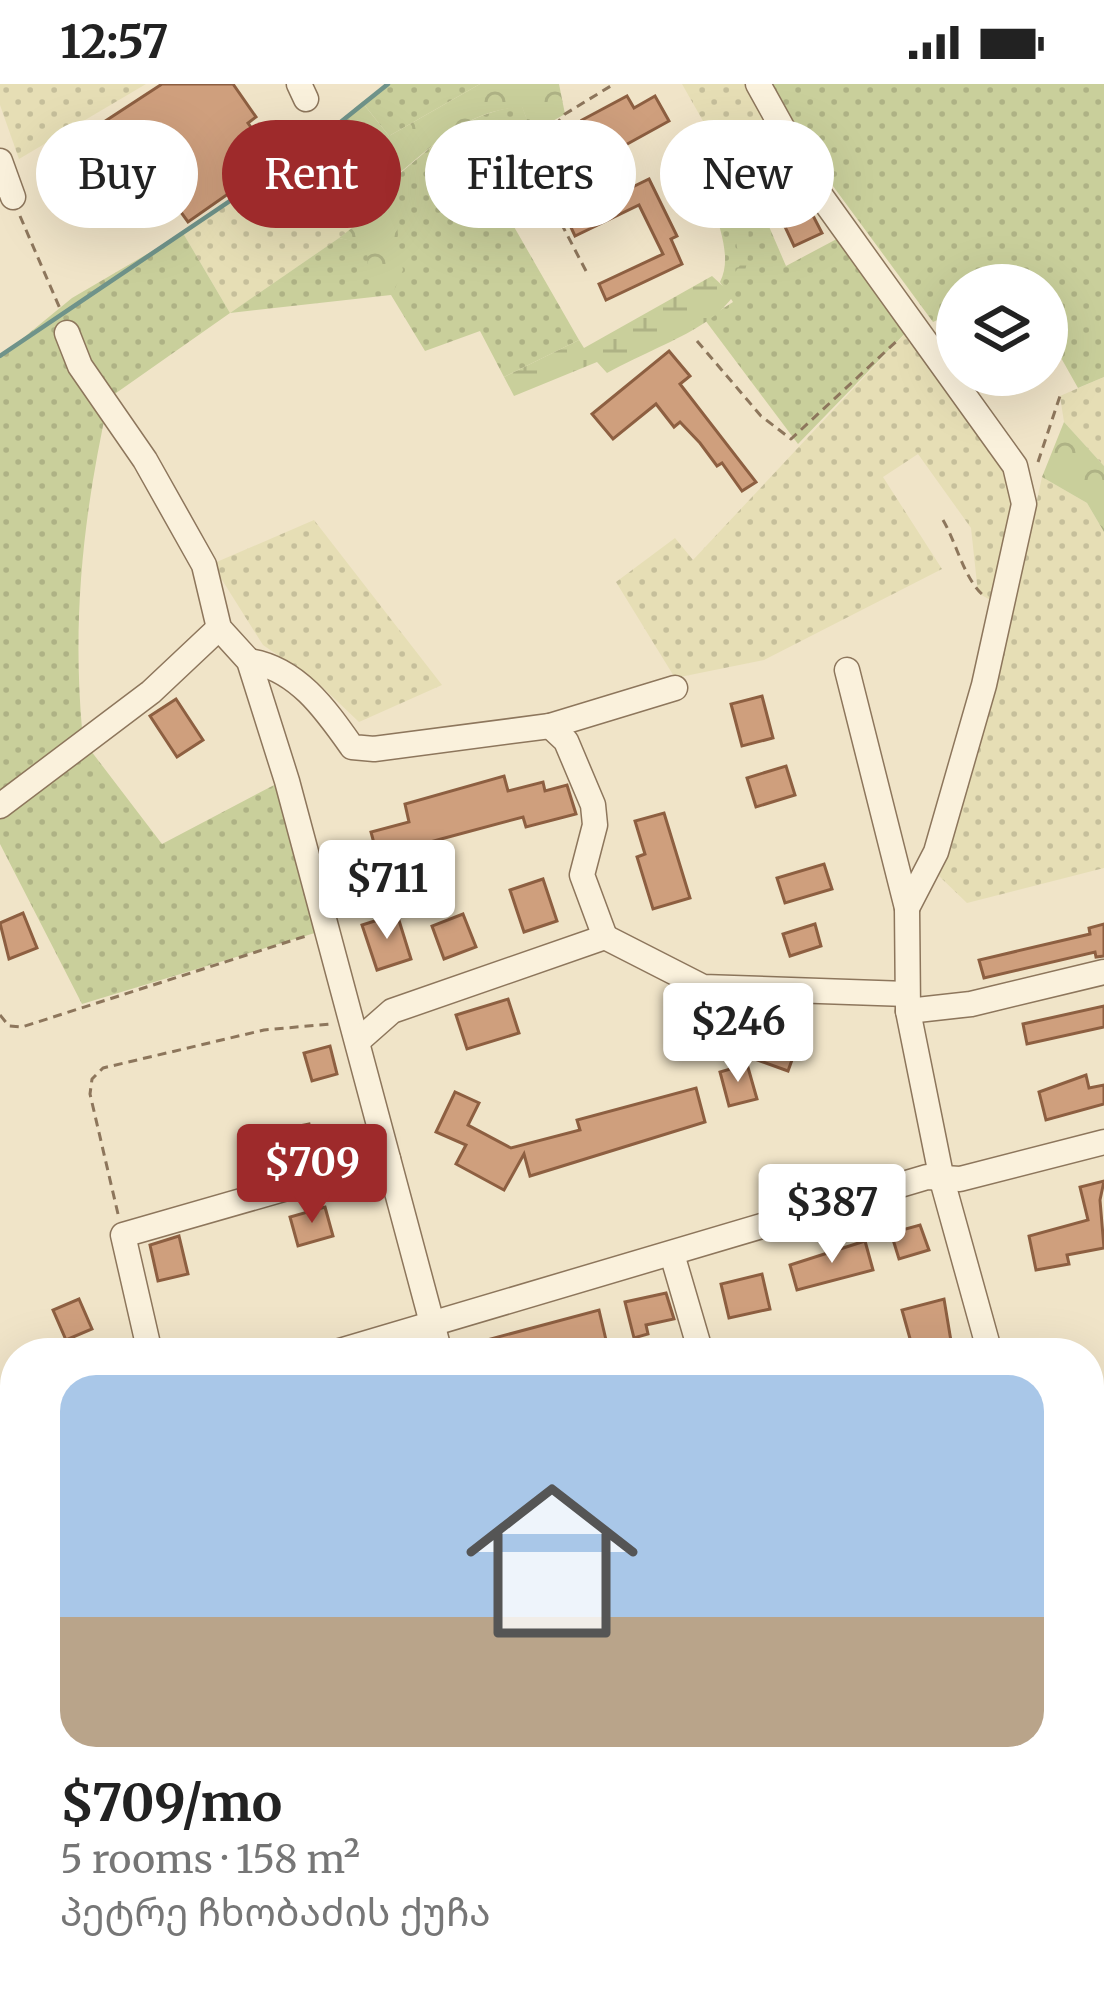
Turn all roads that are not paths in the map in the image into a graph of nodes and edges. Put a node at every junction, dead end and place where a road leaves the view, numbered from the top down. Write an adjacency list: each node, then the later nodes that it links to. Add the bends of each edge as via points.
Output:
1 (758, 84): 11 (street, via 818,192 1015,466 1024,504 936,852)
2 (0, 161): 3 (street)
3 (13, 197)
4 (63, 321): 5 (street, via 80,366 204,565)
5 (220, 628): 6 (street); 10 (street, via 151,692)
6 (249, 662): 9 (street, via 288,675 352,747); 15 (street)
7 (847, 670): 11 (street)
8 (675, 688): 9 (street)
9 (550, 726): 12 (street, via 566,741 592,805 582,874)
10 (0, 806)
11 (907, 908): 14 (street)
12 (604, 937): 14 (street, via 703,987); 15 (street, via 392,1011)
13 (1104, 971): 14 (street, via 971,1004)
14 (907, 1002): 18 (street)
15 (354, 1032): 17 (street)
16 (1104, 1142): 18 (street)
17 (388, 1160): 20 (street); 21 (street, via 123,1235)
18 (942, 1180): 19 (street, via 927,1177); 25 (street)
19 (672, 1255): 20 (street); 24 (street)
20 (431, 1323): 22 (street); 23 (street)
21 (147, 1338)
22 (382, 1338)
23 (436, 1338)
24 (697, 1338)
25 (987, 1338)

